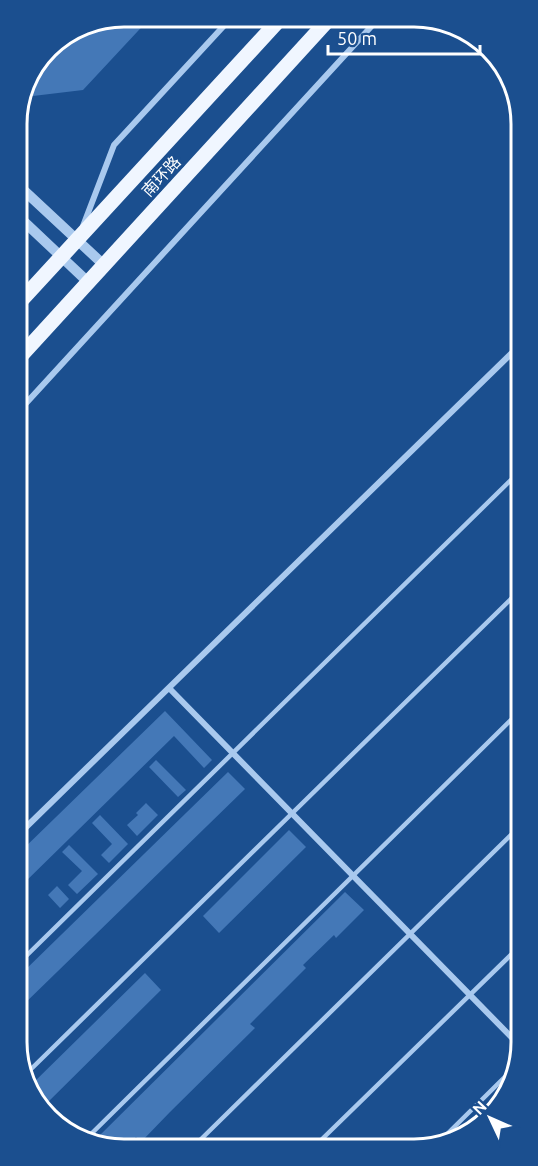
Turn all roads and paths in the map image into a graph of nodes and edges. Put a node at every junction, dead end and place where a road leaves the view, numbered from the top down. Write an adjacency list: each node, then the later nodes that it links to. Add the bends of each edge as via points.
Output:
1 (223, 27): 7 (street, via 114,145)
2 (273, 27): 7 (main road, 南环路)
3 (322, 27): 9 (main road, 南环路)
4 (371, 27): 14 (street)
5 (27, 193): 7 (street)
6 (27, 224): 8 (street)
7 (77, 240): 8 (main road, 南环路); 9 (street)
8 (62, 257): 10 (street); 11 (main road, 南环路)
9 (104, 265): 10 (main road, 南环路)
10 (88, 282): 12 (main road, 南环路)
11 (27, 294)
12 (27, 349)
13 (511, 356): 17 (street)
14 (27, 402)
15 (511, 480): 19 (lane)
16 (511, 599): 20 (lane)
17 (169, 688): 19 (street); 21 (street)
18 (511, 720): 23 (lane)
19 (232, 753): 20 (street); 25 (lane)
20 (292, 813): 23 (street); 29 (lane)
21 (27, 826)
22 (511, 835): 24 (lane)
23 (353, 876): 24 (street); 31 (lane)
24 (411, 934): 27 (street); 33 (lane)
25 (27, 955)
26 (511, 955): 27 (lane)
27 (470, 994): 28 (street); 34 (lane)
28 (511, 1037)
29 (31, 1069)
30 (504, 1078): 32 (lane)
31 (92, 1133)
32 (448, 1133)
33 (201, 1139)
34 (322, 1139)

